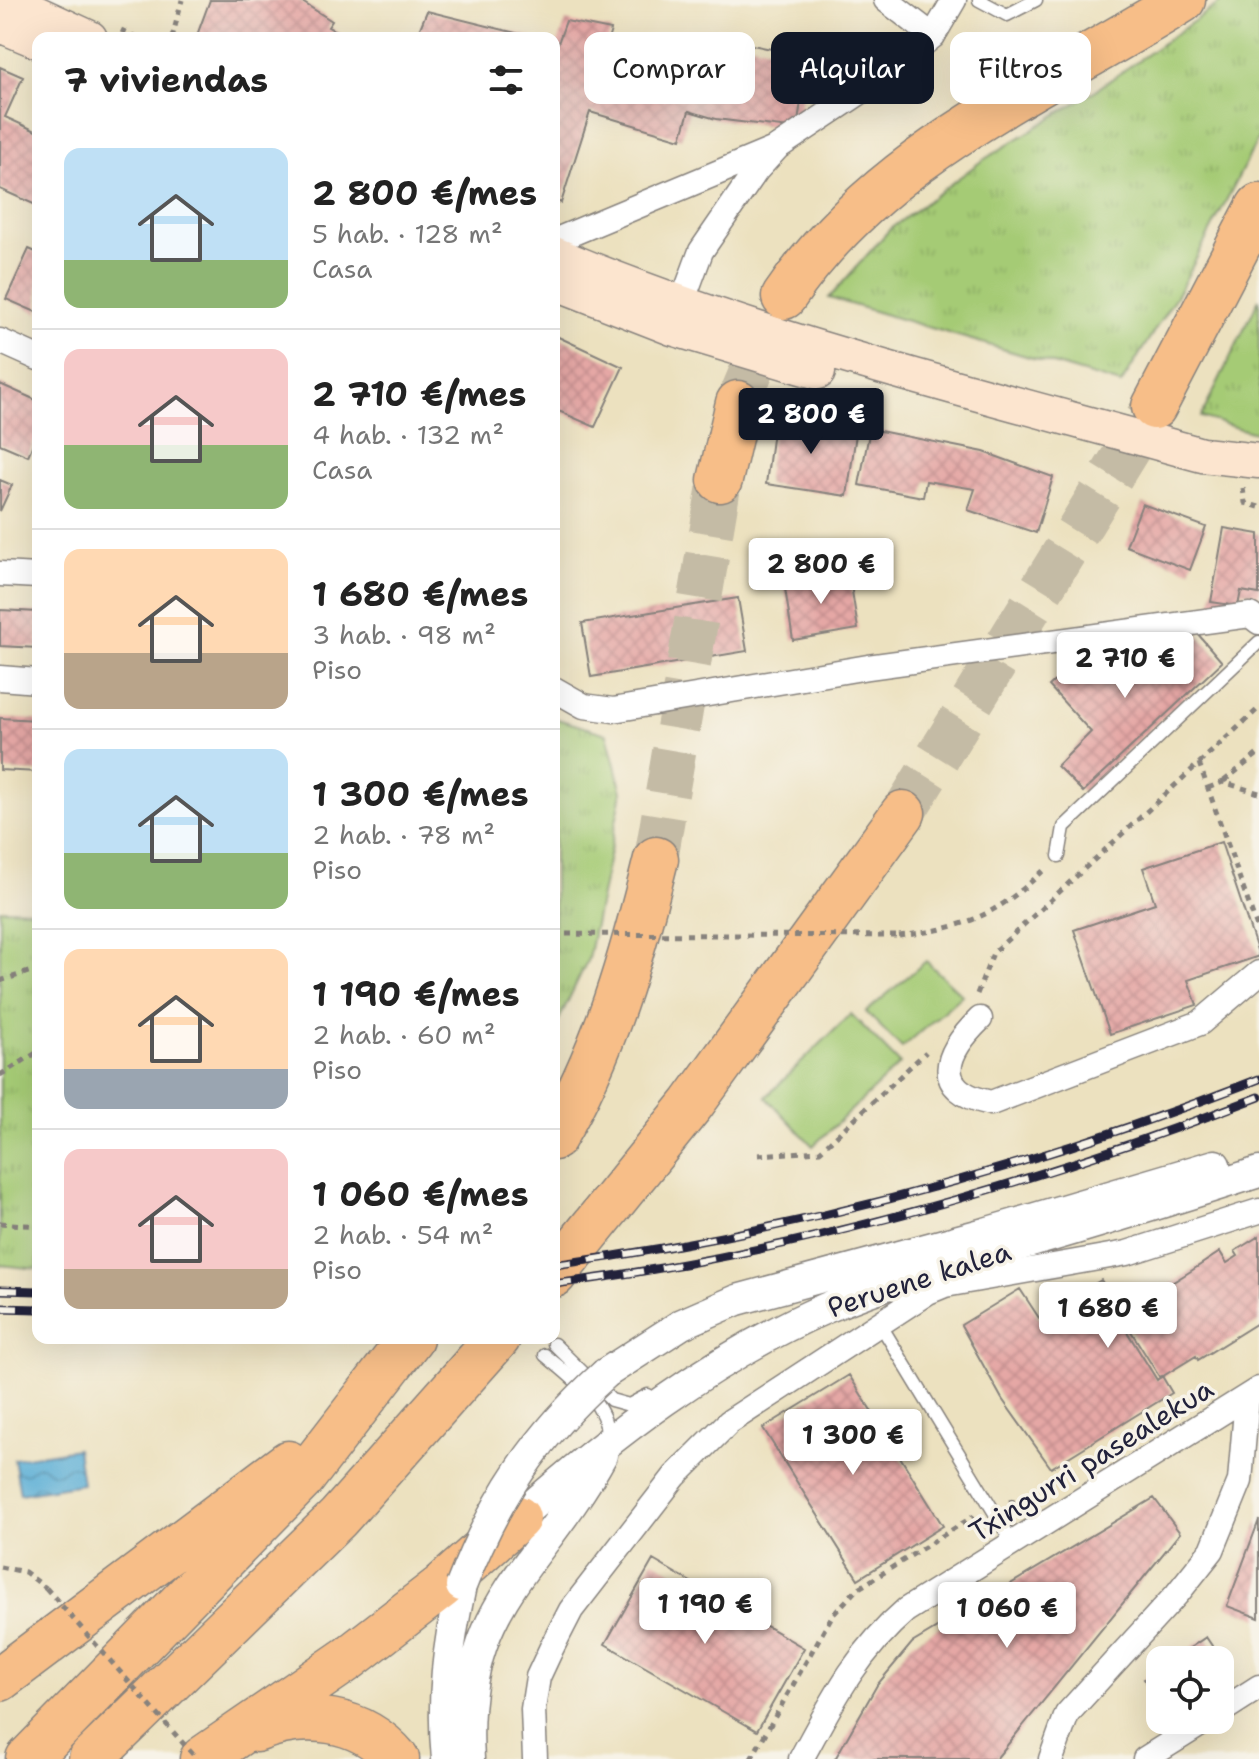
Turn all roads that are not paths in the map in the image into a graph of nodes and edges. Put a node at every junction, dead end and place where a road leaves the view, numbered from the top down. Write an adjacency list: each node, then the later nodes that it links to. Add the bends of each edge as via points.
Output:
1 (8, 0): 8 (main road)
2 (886, 0): 9 (street)
3 (954, 0): 10 (street)
4 (979, 0): 5 (lane, via 1007,15)
5 (1036, 0)
6 (1183, 0): 18 (highway, via 970,126 895,177 829,237)
7 (0, 25): 11 (main road)
8 (77, 32)
9 (928, 32)
10 (934, 34)
11 (32, 38)
12 (842, 104): 13 (street)
13 (778, 147): 15 (street); 19 (street, via 701,251)
14 (1259, 206): 23 (highway)
15 (560, 238)
16 (560, 257): 19 (main road)
17 (560, 284): 19 (main road)
18 (784, 297)
19 (676, 317): 24 (main road, via 749,328 1202,455); 26 (main road, via 741,351 1198,476)
20 (0, 341): 21 (street)
21 (32, 355)
22 (738, 403): 25 (highway)
23 (1154, 407)
24 (1259, 461)
25 (720, 480)
26 (1259, 482)
27 (0, 574): 28 (street)
28 (32, 576)
29 (1259, 622): 33 (street, via 1250,615 868,667 613,710 584,706)
30 (1259, 642): 35 (lane, via 1064,827)
31 (0, 678): 32 (street)
32 (32, 681)
33 (560, 692)
34 (903, 813): 43 (highway, via 692,1104)
35 (1059, 856)
36 (656, 859): 39 (highway, via 633,952 603,1037)
37 (1259, 973): 38 (street, via 1200,1023 991,1103 967,1098 953,1085 948,1060 960,1038)
38 (980, 1019)
39 (560, 1126)
40 (1259, 1151): 65 (street, Peruene kalea, bridge, via 737,1300 682,1324 606,1373 544,1433 489,1517 461,1586 450,1637 444,1685)
41 (1259, 1172): 48 (street, Peruene kalea, via 890,1283 825,1308)
42 (1259, 1211): 44 (street, via 1127,1253 956,1281 928,1292)
43 (560, 1268)
44 (880, 1324): 55 (lane); 67 (street, via 729,1422 675,1476 571,1610 552,1647 538,1677 533,1709)
45 (406, 1344): 51 (highway)
46 (493, 1344): 53 (highway)
47 (554, 1344): 48 (lane, via 611,1400 629,1405 712,1354)
48 (743, 1352): 52 (street, Peruene kalea)
49 (545, 1355): 52 (lane, via 601,1410)
50 (1253, 1394): 55 (street, Txingurri pasealekua); 69 (street, via 1240,1481 1212,1550 1067,1714)
51 (348, 1418): 56 (highway); 61 (highway, via 303,1478)
52 (606, 1443): 54 (street, Peruene kalea); 66 (street, Peruene kalea, via 585,1485 490,1619 471,1687)
53 (338, 1518): 62 (highway); 63 (highway, via 188,1708)
54 (518, 1518): 60 (highway, via 441,1587 349,1658)
55 (1013, 1543): 68 (street, Txingurri pasealekua, via 906,1610 877,1635 854,1664)
56 (0, 1679)
57 (1259, 1687): 58 (street)
58 (1234, 1703)
59 (1185, 1734): 70 (street)
60 (209, 1753): 64 (highway, via 271,1724 301,1718 331,1719 361,1731)
61 (28, 1759)
62 (91, 1759)
63 (133, 1759)
64 (397, 1759)
65 (447, 1759)
66 (469, 1759)
67 (535, 1759)
68 (801, 1759)
69 (1051, 1759)
70 (1145, 1759)

